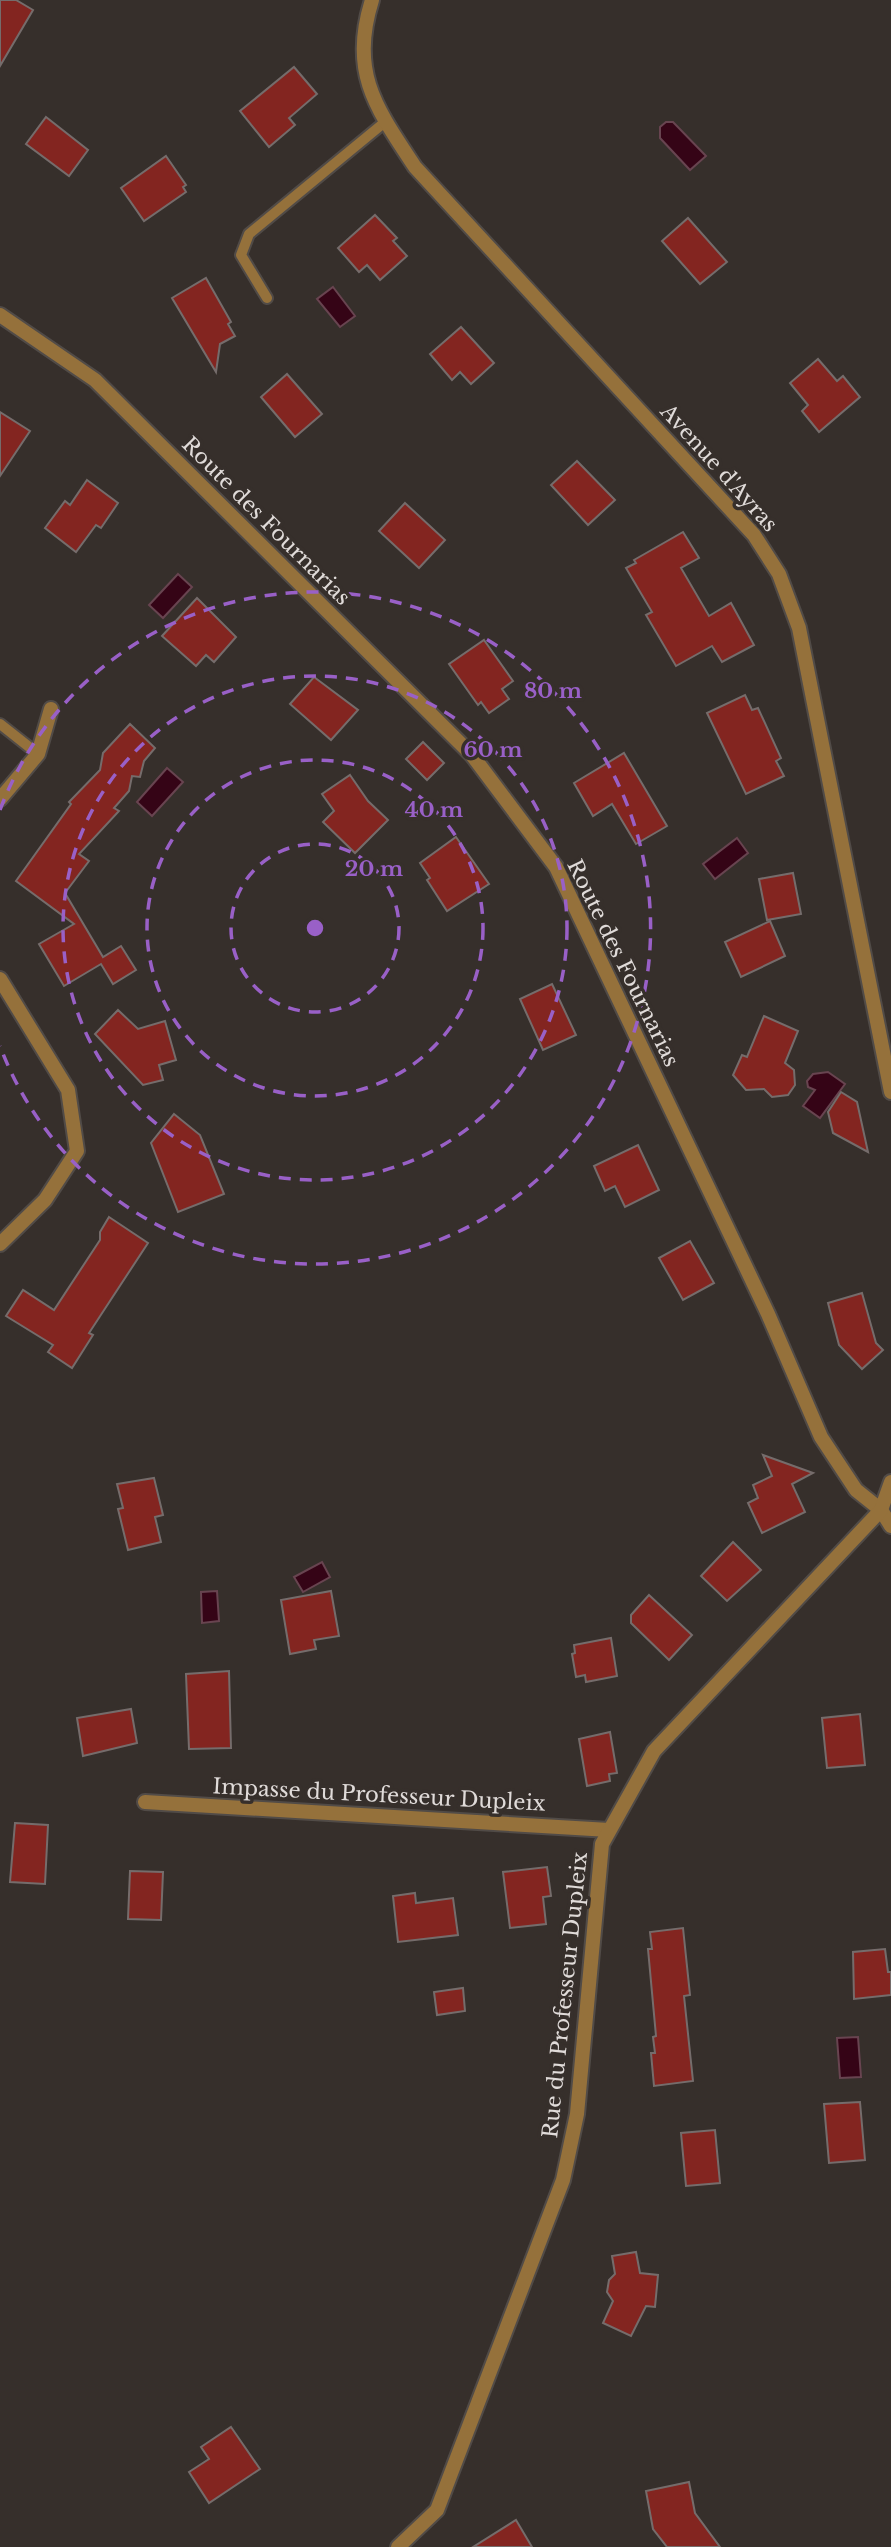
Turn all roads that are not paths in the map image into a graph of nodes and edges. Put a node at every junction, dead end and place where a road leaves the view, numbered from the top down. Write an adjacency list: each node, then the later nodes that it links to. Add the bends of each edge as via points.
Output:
1 (372, 0): 2 (street, Avenue d'Ayras, via 362,30 367,85)
2 (385, 122): 3 (lane, via 249,234 241,254); 10 (street, Avenue d'Ayras, via 415,167 754,535 779,574 799,628)
3 (267, 298)
4 (0, 315): 13 (street, Route des Fournarias, via 95,380 472,755 547,856 768,1314 821,1437 856,1490)
5 (51, 709): 7 (street)
6 (0, 724): 7 (lane)
7 (38, 754): 8 (street)
8 (0, 799)
9 (0, 979): 11 (street, via 68,1090 77,1152 45,1200)
10 (891, 1092)
11 (0, 1244)
12 (891, 1482): 13 (street)
13 (881, 1510): 14 (street); 16 (street, Rue du Professeur Dupleix, via 653,1751)
14 (891, 1526)
15 (145, 1802): 16 (street, Impasse du Professeur Dupleix)
16 (609, 1830): 17 (street, Rue du Professeur Dupleix, via 602,1844 577,2114 563,2180 437,2510)
17 (398, 2547)

